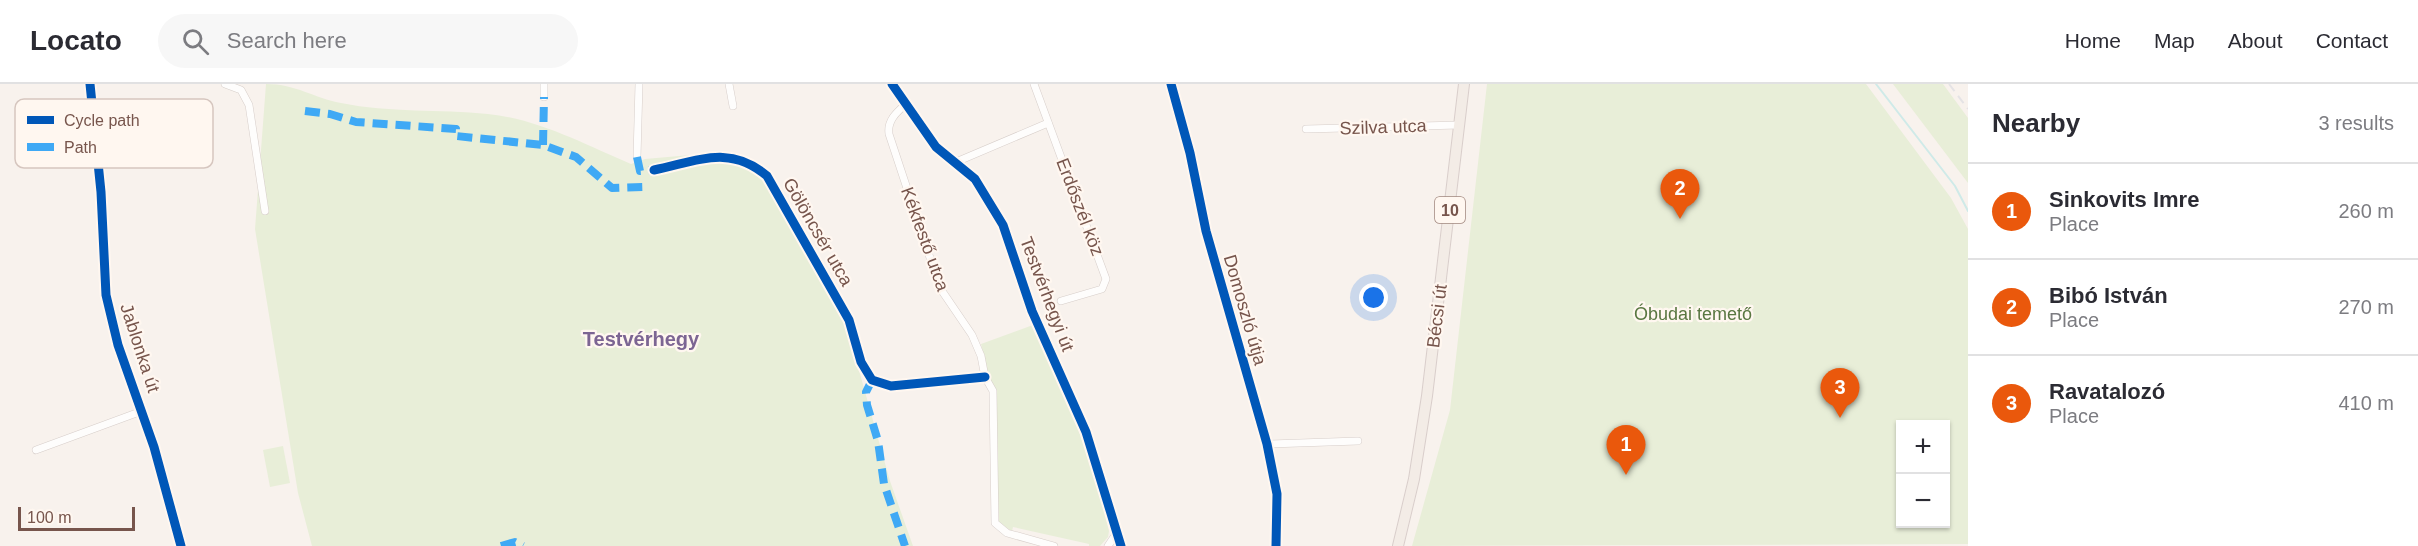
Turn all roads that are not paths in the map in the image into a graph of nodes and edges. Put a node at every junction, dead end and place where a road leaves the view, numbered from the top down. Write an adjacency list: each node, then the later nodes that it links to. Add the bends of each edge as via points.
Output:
1 (90, 84): 11 (street, Jablonka út)
2 (225, 84): 21 (street, via 241,90 249,105)
3 (544, 84): 10 (street)
4 (639, 84): 17 (street)
5 (729, 84): 13 (street)
6 (892, 84): 12 (street, Testvérhegyi út)
7 (1034, 84): 14 (street, Erdőszél köz)
8 (1171, 84): 26 (street, Domoszló útja, via 1206,231)
9 (1464, 84): 15 (main road, Bécsi út / 10)
10 (544, 97)
11 (91, 99)
12 (907, 103): 18 (street, Testvérhegyi út, via 936,147); 23 (street, Kékfestő utca, via 891,121 889,134 940,288 972,335)
13 (733, 106)
14 (1048, 123): 18 (street); 22 (street, Erdőszél köz, via 1106,279 1102,289)
15 (1460, 125): 16 (street, Szilva utca); 34 (main road, Bécsi út / 10, via 1427,396)
16 (1306, 129)
17 (637, 157)
18 (956, 162): 28 (street, Testvérhegyi út, via 975,179 1003,225 1032,311 1086,432)
19 (98, 168): 24 (street, Jablonka út, via 106,295 118,345)
20 (654, 170): 23 (street, Gölöncsér utca, via 726,155 746,161 767,176 849,320 861,362 872,380 891,386)
21 (265, 211)
22 (1061, 301)
23 (985, 377): 30 (street, Kékfestő utca, via 994,395 995,523 1007,533)
24 (142, 411): 27 (street); 29 (street, Jablonka út)
25 (1358, 441): 26 (street)
26 (1267, 444): 33 (street, Domoszló útja, via 1277,494)
27 (36, 450)
28 (1116, 534): 31 (street); 32 (street, Testvérhegyi út)
29 (181, 546)
30 (1054, 546)
31 (1108, 546)
32 (1121, 546)
33 (1276, 546)
34 (1398, 546)

